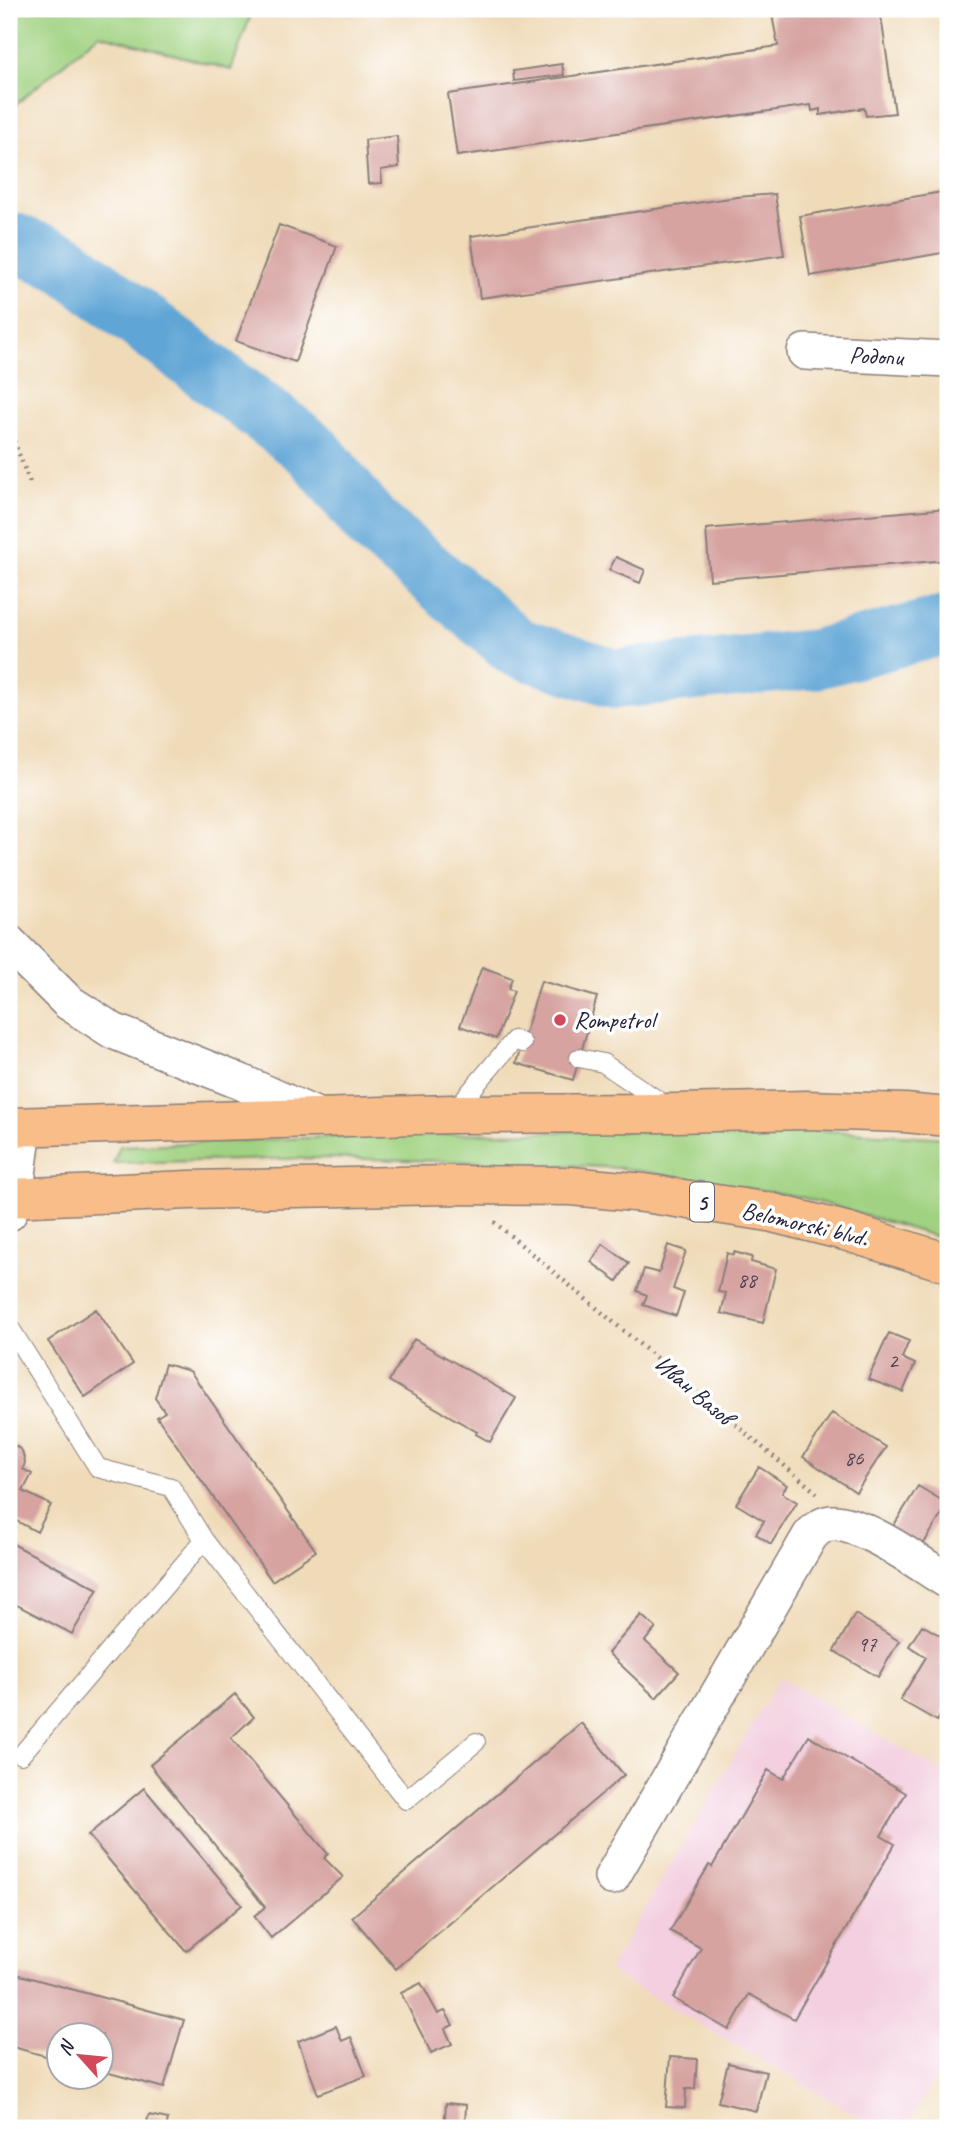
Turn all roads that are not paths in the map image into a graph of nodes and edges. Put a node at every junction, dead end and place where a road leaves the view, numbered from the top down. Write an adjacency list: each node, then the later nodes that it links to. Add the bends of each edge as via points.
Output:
1 (805, 352): 2 (street, Родопи)
2 (948, 359)
3 (9, 943): 9 (street, via 68,1002 113,1031)
4 (522, 1043): 7 (lane, via 514,1040)
5 (579, 1058): 6 (lane, via 603,1063)
6 (677, 1113): 7 (main road); 8 (main road, via 806,1110)
7 (451, 1114): 9 (main road)
8 (948, 1117)
9 (324, 1119): 10 (main road)
10 (17, 1127): 11 (street)
11 (11, 1203): 12 (main road, Belomorski blvd. / 5, via 189,1190 570,1186 769,1212)
12 (948, 1263)
13 (9, 1326): 14 (lane, via 98,1468 171,1487)
14 (204, 1540): 16 (lane, via 406,1800); 17 (lane)
15 (948, 1581): 18 (street, via 858,1527 831,1523 810,1536)
16 (476, 1742)
17 (21, 1755)
18 (612, 1877)

